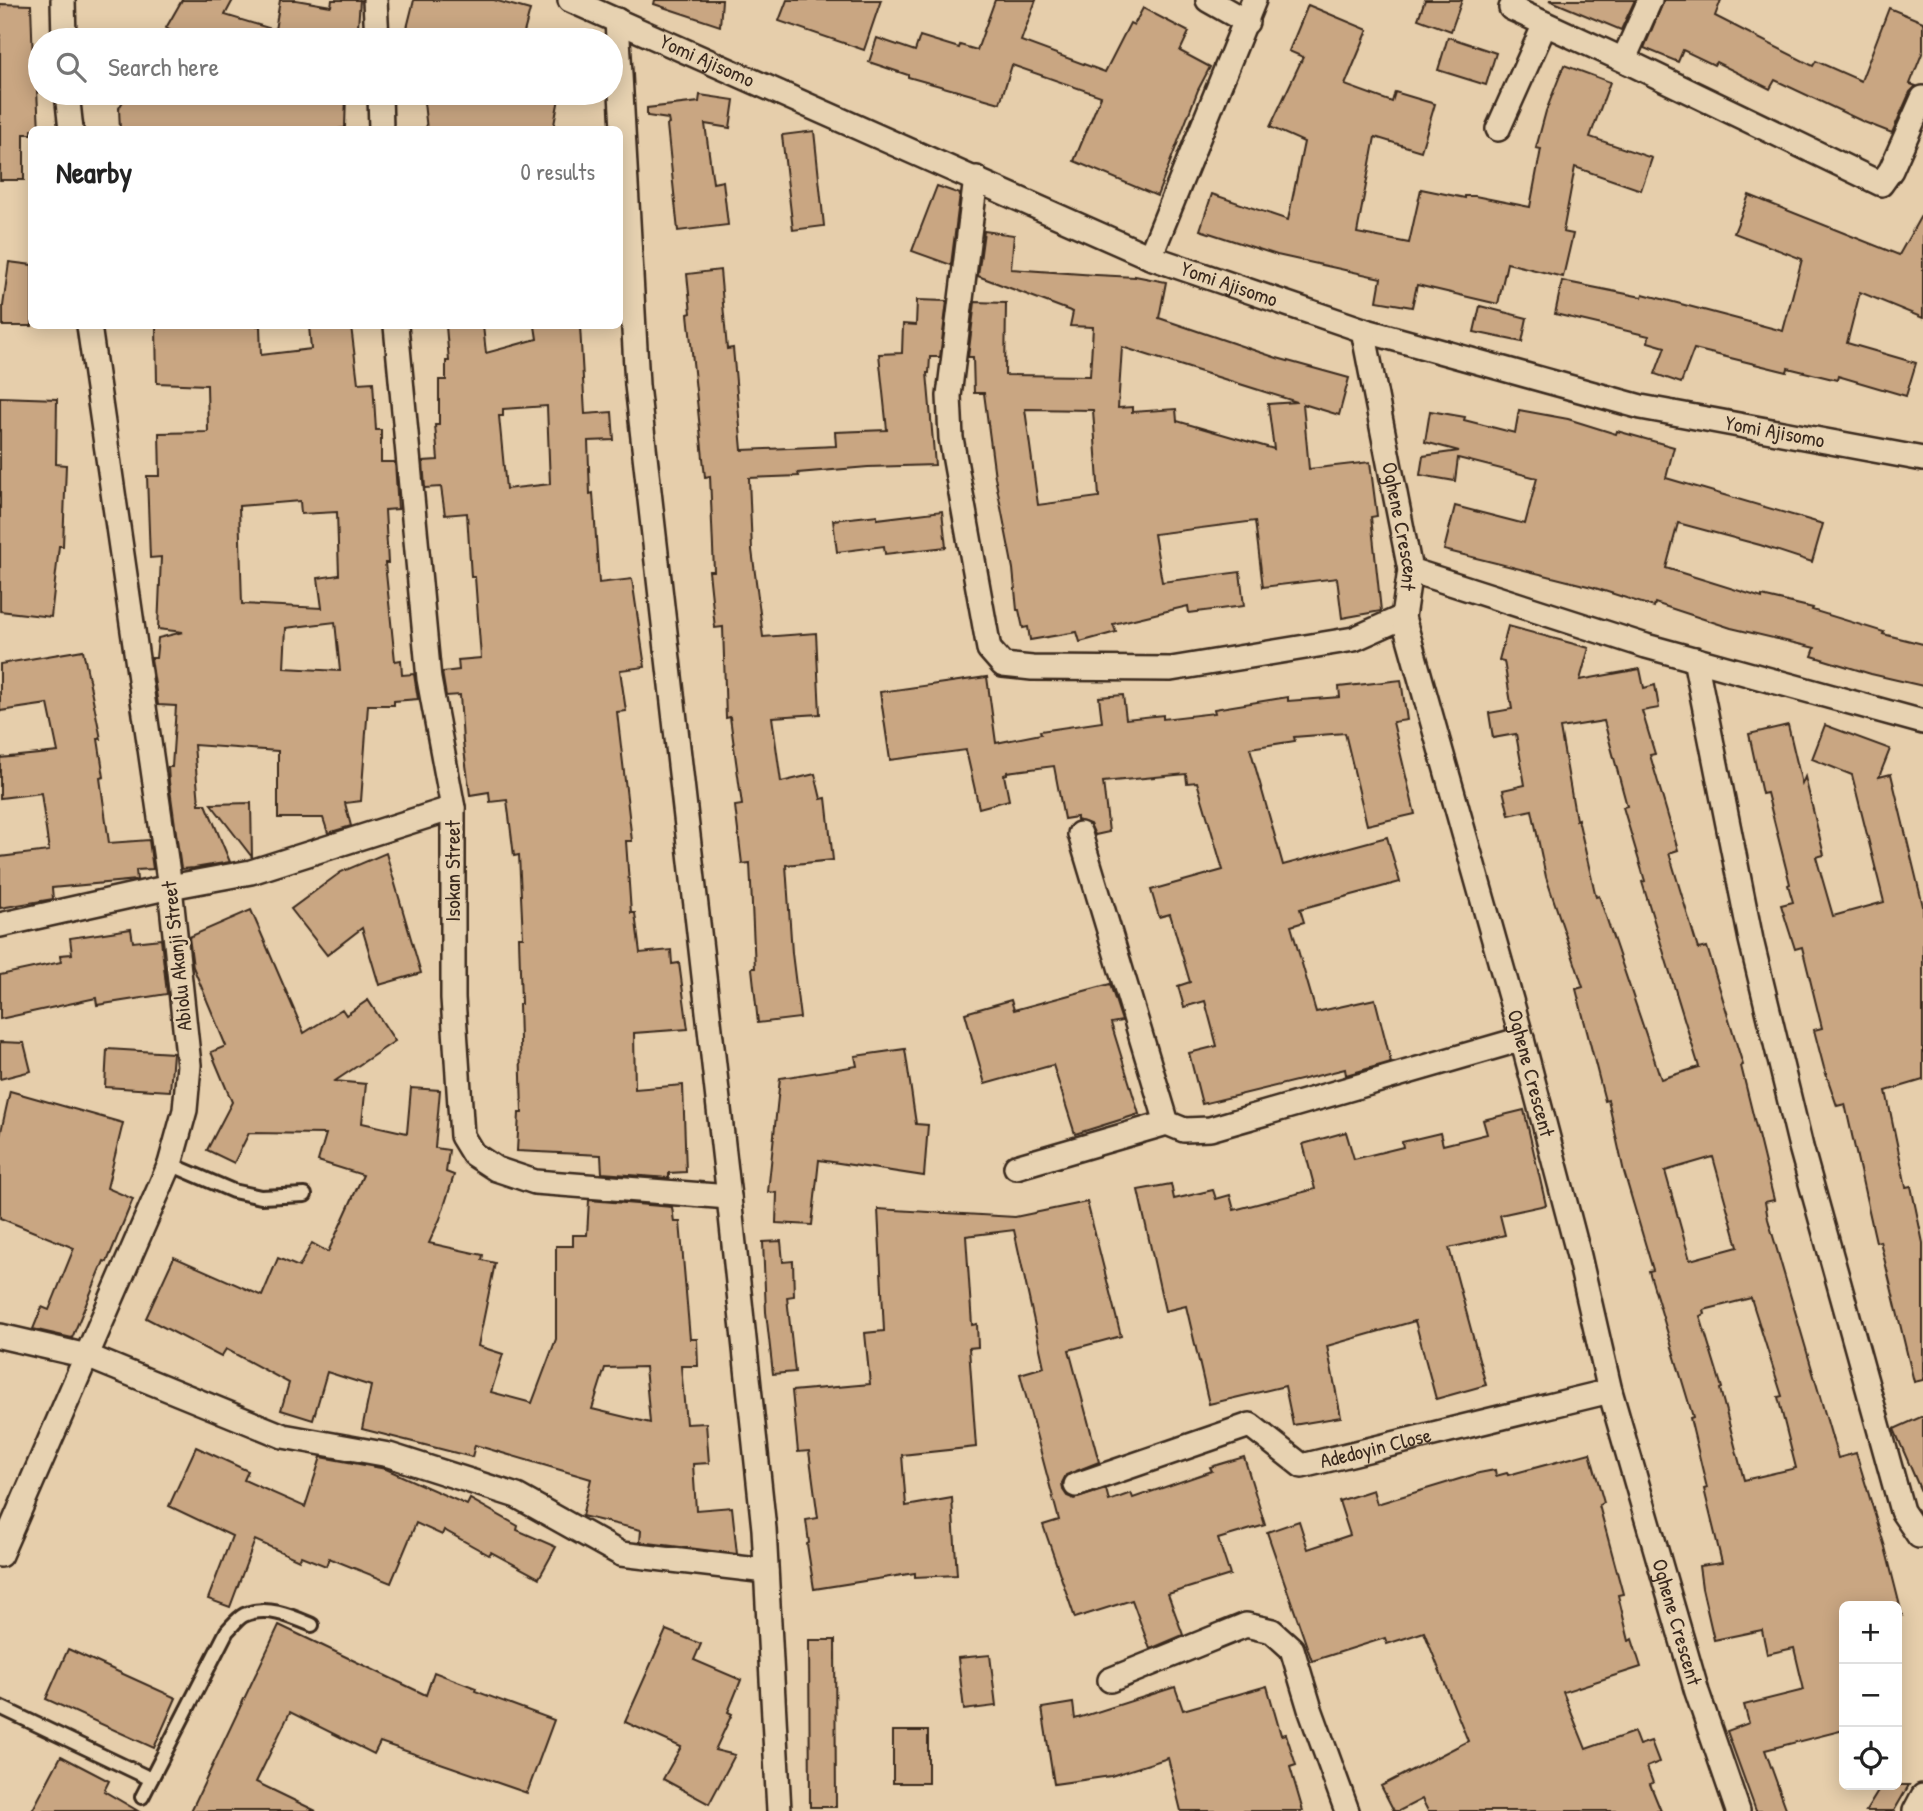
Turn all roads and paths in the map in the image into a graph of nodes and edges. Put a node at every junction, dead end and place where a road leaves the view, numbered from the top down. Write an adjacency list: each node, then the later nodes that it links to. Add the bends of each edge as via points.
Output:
1 (64, 0): 11 (street)
2 (375, 0): 12 (street)
3 (570, 0): 8 (street, Yomi Ajisomo)
4 (1208, 0): 9 (street)
5 (1254, 0): 9 (street)
6 (1650, 0): 14 (street)
7 (1511, 8): 10 (street)
8 (617, 20): 13 (street); 24 (street, Yomi Ajisomo)
9 (1247, 22): 25 (street)
10 (1545, 24): 14 (street); 22 (street)
11 (64, 28)
12 (376, 28)
13 (617, 28)
14 (1628, 62): 15 (street, via 1881,184)
15 (1923, 99)
16 (68, 105): 19 (street)
17 (381, 105): 20 (street)
18 (622, 105): 21 (street)
19 (71, 126)
20 (382, 126)
21 (623, 126)
22 (1498, 129)
23 (623, 130): 43 (street, via 637,385)
24 (976, 178): 25 (street, Yomi Ajisomo); 31 (street, via 949,396 951,438 989,649 1003,665 1171,669 1354,639)
25 (1150, 257): 28 (street, Yomi Ajisomo)
26 (89, 329): 36 (street, Abiolu Akanji Street)
27 (396, 329): 34 (street, Isokan Street, via 429,678)
28 (1363, 330): 29 (street, Yomi Ajisomo, via 1641,407); 30 (street, Oghene Crescent)
29 (1923, 459)
30 (1410, 570): 31 (street, Oghene Crescent); 32 (street)
31 (1403, 617): 38 (street, Oghene Crescent)
32 (1695, 659): 33 (street); 48 (street, via 1751,940 1801,1147 1902,1511 1919,1536)
33 (1923, 722)
34 (453, 808): 36 (street, via 251,872); 43 (street, Isokan Street, via 453,998 462,1136 472,1154 496,1169 535,1182)
35 (1080, 834): 39 (street)
36 (170, 887): 37 (street); 40 (street, Abiolu Akanji Street, via 189,1065 184,1110)
37 (0, 925)
38 (1522, 1039): 39 (street, via 1210,1129 1184,1130); 46 (street, Oghene Crescent)
39 (1167, 1123): 41 (street)
40 (170, 1164): 42 (lane, via 233,1191 261,1197); 45 (street, Abiolu Akanji Street)
41 (1016, 1167)
42 (305, 1195)
43 (729, 1197): 50 (street)
44 (0, 1336): 45 (street)
45 (87, 1356): 49 (street, Abiolu Akanji Street); 50 (street, via 283,1436 389,1455 517,1496 621,1554)
46 (1610, 1391): 47 (street, Adedoyin Close, via 1302,1466 1250,1425); 59 (street, Oghene Crescent, via 1697,1692)
47 (1076, 1485)
48 (1923, 1533)
49 (0, 1555)
50 (766, 1571): 57 (street)
51 (312, 1625): 54 (lane, via 282,1612 260,1611 243,1616 227,1631)
52 (1110, 1680): 58 (street, via 1246,1625 1272,1631 1292,1649)
53 (0, 1707): 54 (lane)
54 (151, 1779): 56 (lane)
55 (1923, 1796): 60 (street)
56 (142, 1797)
57 (779, 1811)
58 (1348, 1811)
59 (1738, 1811)
60 (1915, 1811)

